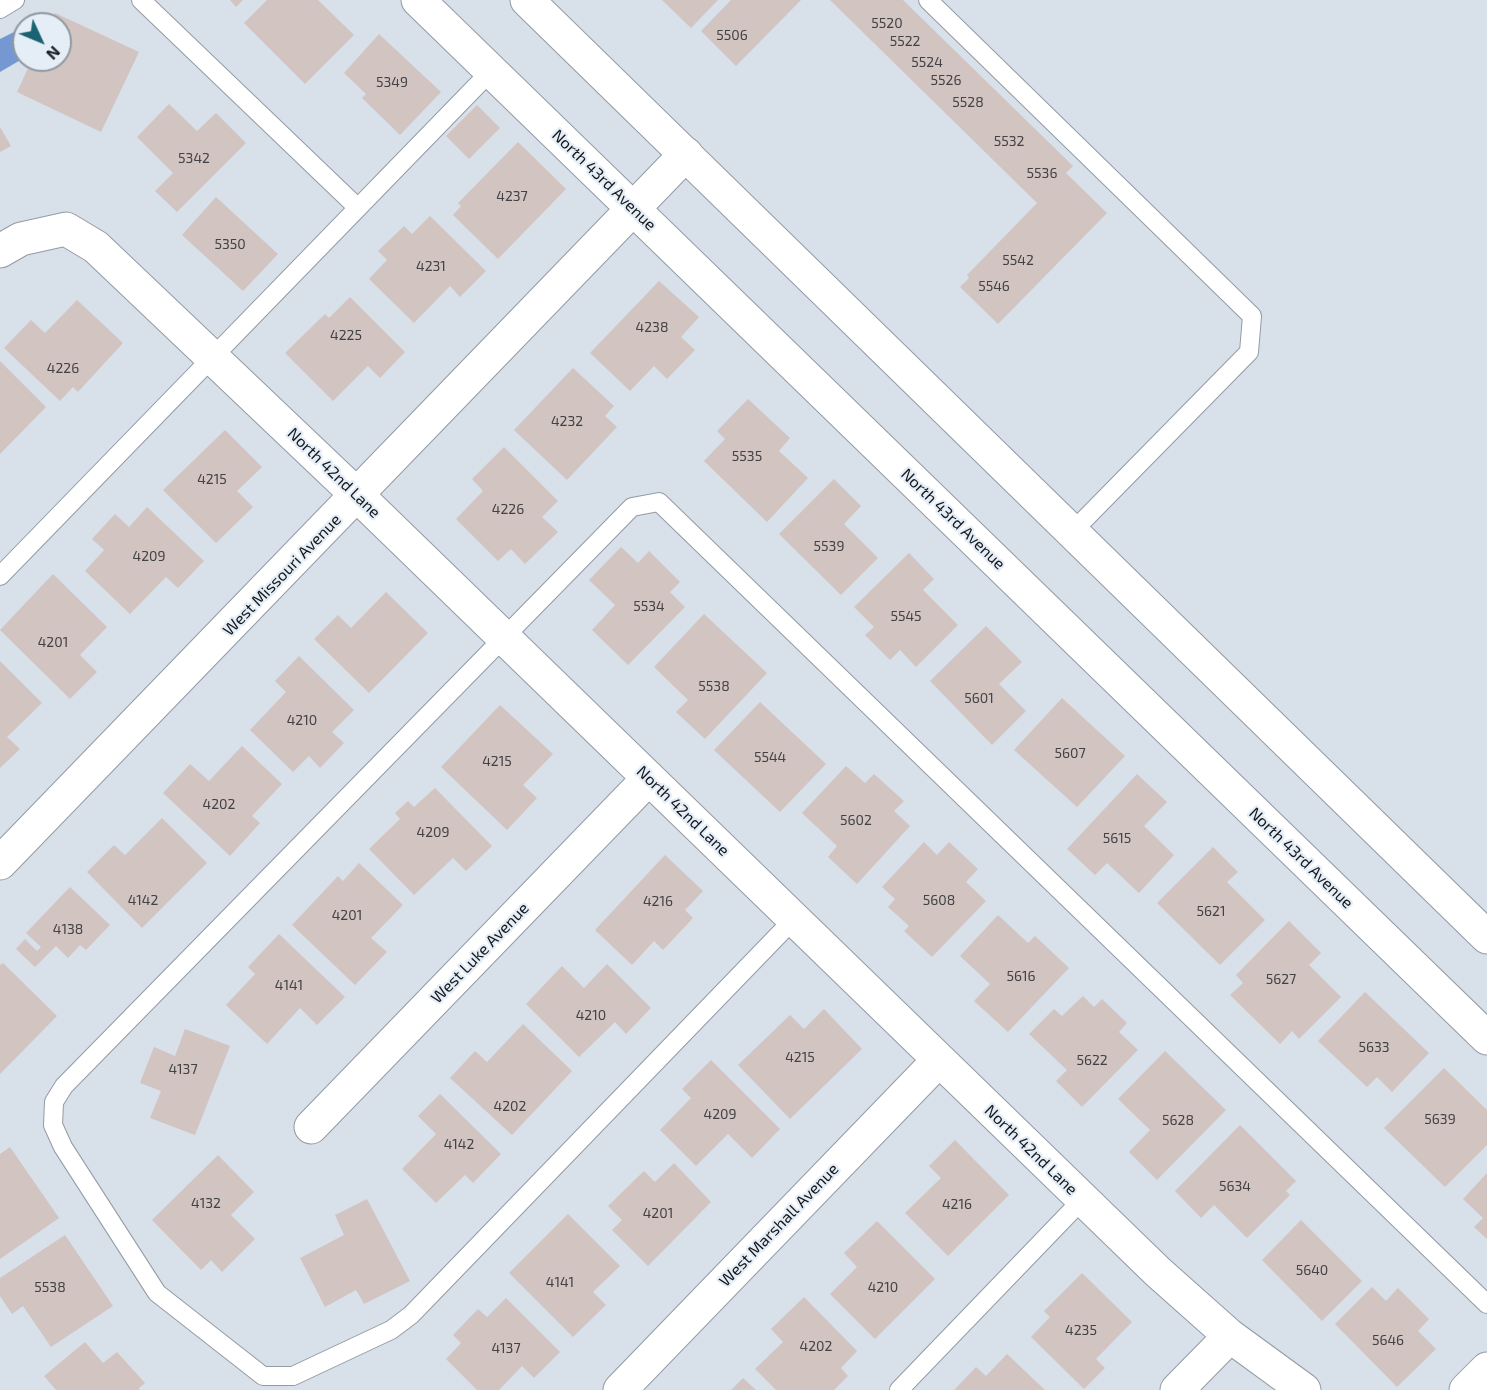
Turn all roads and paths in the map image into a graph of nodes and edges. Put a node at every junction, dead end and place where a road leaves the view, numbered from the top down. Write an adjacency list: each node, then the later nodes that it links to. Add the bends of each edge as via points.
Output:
1 (15, 0): 6 (lane)
2 (141, 0): 9 (lane)
3 (418, 0): 7 (street, North 43rd Avenue)
4 (927, 0): 14 (lane, via 1252,316 1249,352)
5 (542, 5): 8 (street)
6 (0, 9)
7 (491, 71): 9 (lane); 10 (street, North 43rd Avenue)
8 (686, 154): 10 (street, West Missouri Avenue); 14 (street)
9 (358, 208): 12 (lane)
10 (633, 208): 13 (street, West Missouri Avenue); 21 (street, North 43rd Avenue)
11 (0, 251): 12 (street, North 42nd Lane, via 21,239 66,229 96,247)
12 (214, 358): 13 (street, North 42nd Lane); 15 (lane)
13 (358, 495): 16 (street, North 42nd Lane); 18 (street, West Missouri Avenue)
14 (1073, 531): 20 (street)
15 (0, 576)
16 (505, 638): 17 (street, North 42nd Lane); 19 (lane, via 72,1078 54,1102 53,1125 63,1147 157,1293 263,1376 293,1376 391,1330 411,1315); 25 (lane, via 632,507 659,502)
17 (649, 778): 19 (street, North 42nd Lane); 23 (street, West Luke Avenue)
18 (0, 863)
19 (793, 920): 22 (street, North 42nd Lane)
20 (1487, 937)
21 (1487, 1038)
22 (939, 1060): 24 (street, North 42nd Lane); 28 (street, West Marshall Avenue)
23 (311, 1127)
24 (1082, 1200): 26 (street, North 42nd Lane); 29 (lane)
25 (1487, 1304)
26 (1230, 1336): 30 (street); 31 (street, North 42nd Lane)
27 (1487, 1369): 32 (street)
28 (620, 1390)
29 (899, 1390)
30 (1177, 1390)
31 (1304, 1390)
32 (1466, 1390)

